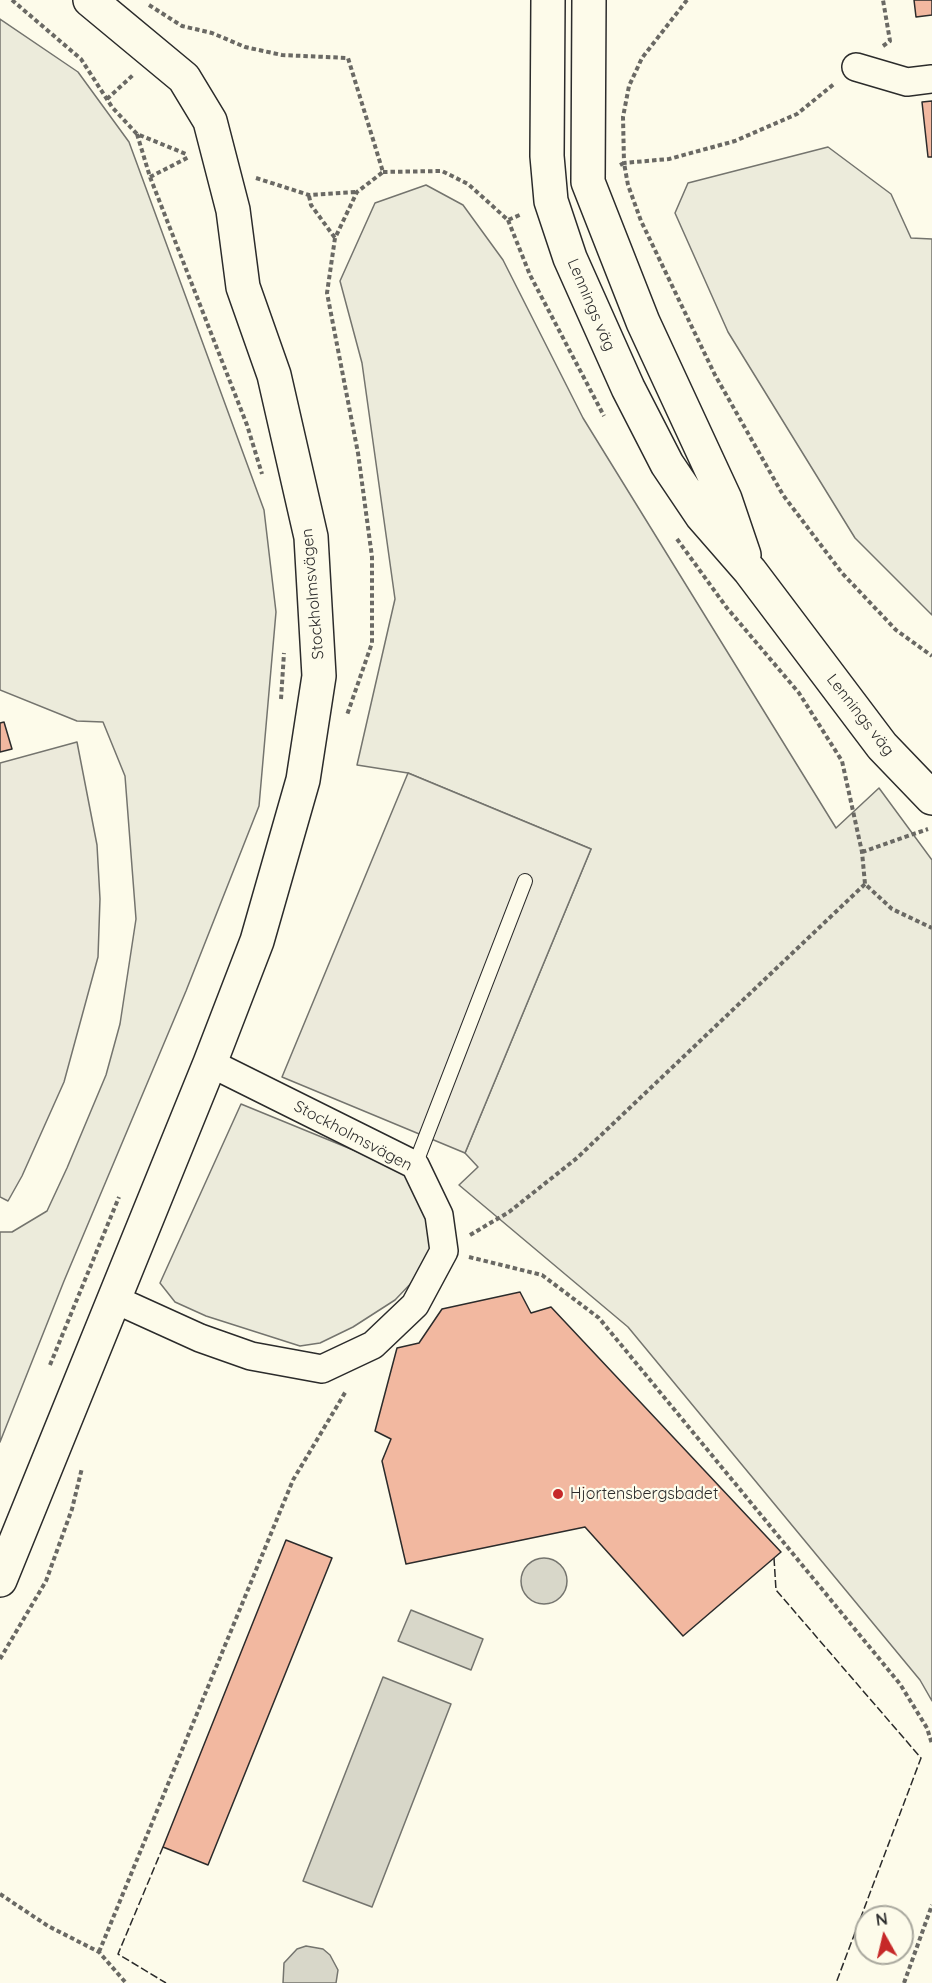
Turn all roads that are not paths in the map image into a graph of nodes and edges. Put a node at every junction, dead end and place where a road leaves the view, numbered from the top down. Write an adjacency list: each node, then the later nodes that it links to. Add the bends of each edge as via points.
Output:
1 (90, 0): 9 (street, Stockholmsvägen, via 184,78 210,121 233,210 243,286 274,375 311,537 319,676 303,780 257,941)
2 (549, 0): 6 (street, Lennings väg, via 547,156 551,201 570,258 667,464 702,516)
3 (589, 0): 6 (street, Lennings väg, via 588,182 643,322 725,499)
4 (856, 67): 5 (street, via 907,82)
5 (932, 79)
6 (750, 571): 7 (street, Lennings väg, via 882,746)
7 (932, 798)
8 (525, 881): 10 (lane)
9 (210, 1063): 10 (street, Stockholmsvägen); 11 (street, Stockholmsvägen)
10 (415, 1165): 11 (street, Stockholmsvägen, via 439,1215 444,1251 415,1305 373,1345 322,1369 251,1356)
11 (114, 1299): 12 (street, Stockholmsvägen)
12 (0, 1580)

